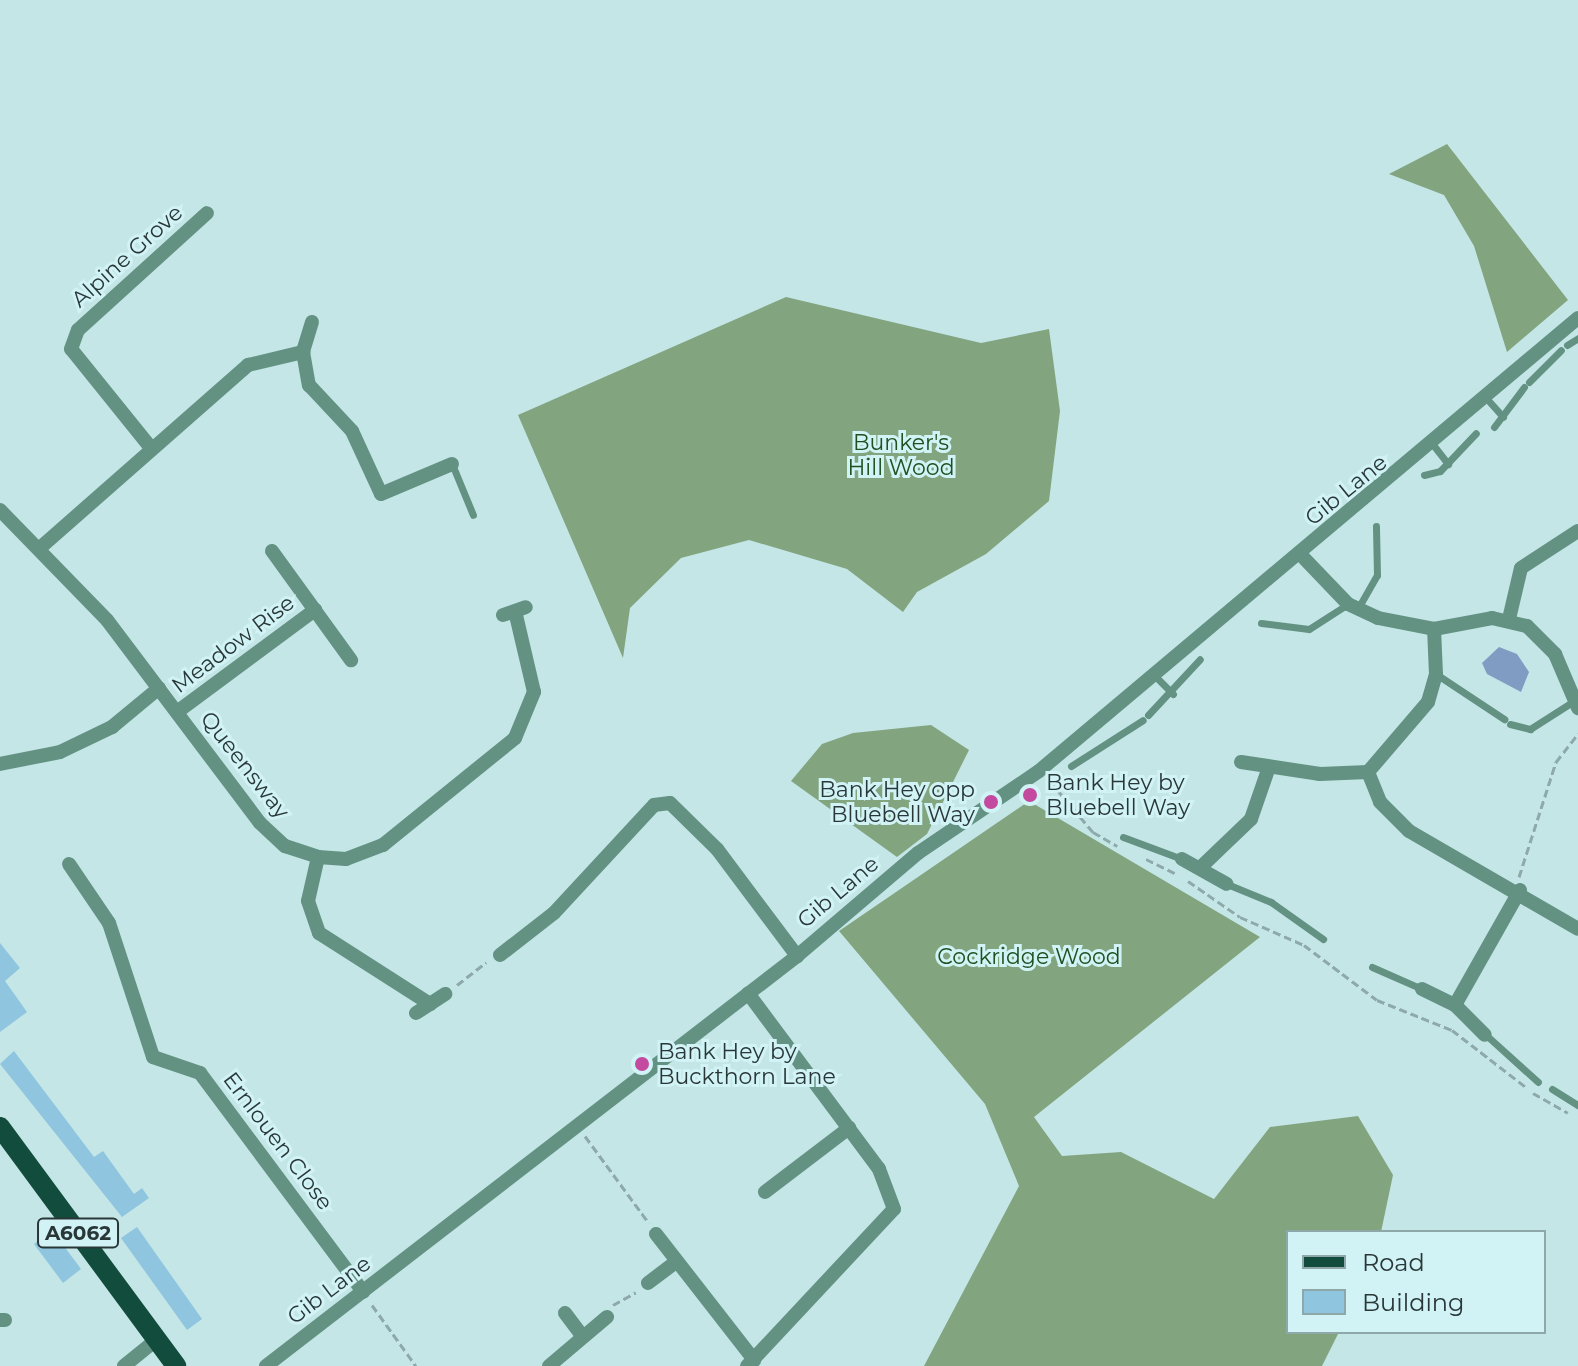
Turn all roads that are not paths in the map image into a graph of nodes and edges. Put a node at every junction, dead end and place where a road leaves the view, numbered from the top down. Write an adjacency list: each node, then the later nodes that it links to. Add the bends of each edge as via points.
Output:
1 (207, 213): 13 (street, Alpine Grove, via 78,330 71,349)
2 (1578, 318): 6 (street, Gib Lane)
3 (312, 322): 5 (street)
4 (1578, 338): 7 (lane)
5 (303, 352): 13 (street, via 248,365); 14 (street, via 309,385 352,431 381,494)
6 (1534, 356): 7 (lane); 8 (street, Gib Lane)
7 (1545, 368): 9 (lane, via 1526,384)
8 (1487, 399): 9 (lane); 12 (street, Gib Lane)
9 (1503, 417): 10 (lane)
10 (1494, 427)
11 (1476, 433): 15 (lane)
12 (1434, 446): 15 (lane); 23 (street, Gib Lane)
13 (151, 448): 21 (street)
14 (452, 464): 18 (lane)
15 (1448, 464): 16 (lane)
16 (1424, 475)
17 (0, 510): 21 (street, Queensway)
18 (473, 515)
19 (1376, 526): 24 (lane, via 1377,575)
20 (1578, 531): 27 (street, via 1521,568)
21 (41, 547): 34 (street, Queensway)
22 (272, 551): 25 (street, Meadow Rise)
23 (1301, 555): 24 (street); 33 (street, Gib Lane)
24 (1352, 607): 28 (lane, via 1309,629); 29 (street)
25 (315, 610): 31 (street, Meadow Rise); 37 (street, Meadow Rise)
26 (515, 611): 46 (street, Queensway, via 534,692 515,738 383,845 346,859)
27 (1509, 619): 29 (street); 36 (street, via 1555,654)
28 (1261, 623)
29 (1434, 629): 32 (street)
30 (1200, 659): 35 (lane)
31 (351, 660)
32 (1436, 674): 36 (lane, via 1507,721 1530,729); 44 (street, via 1428,702)
33 (1156, 677): 35 (lane); 38 (street, Gib Lane)
34 (159, 688): 37 (street, Queensway); 41 (street, via 112,727 60,752)
35 (1173, 694): 39 (lane)
36 (1576, 704)
37 (177, 712): 46 (street, Queensway, via 274,838)
38 (1107, 716): 39 (lane); 55 (street, Gib Lane, via 1039,771 918,853)
39 (1119, 732): 42 (lane)
40 (1241, 762): 43 (street)
41 (0, 764)
42 (1071, 766)
43 (1269, 767): 44 (street); 49 (street, via 1251,819)
44 (1368, 772): 51 (street, via 1380,802 1409,831)
45 (1123, 837): 47 (lane)
46 (318, 857): 60 (street, via 308,901 319,933)
47 (1182, 859): 49 (street)
48 (69, 864): 73 (street, Ernlouen Close, via 109,923 153,1057 200,1073)
49 (1202, 866): 50 (street)
50 (1227, 884): 53 (lane, via 1271,902)
51 (1518, 889): 52 (street); 61 (street)
52 (1578, 929)
53 (1323, 939)
54 (500, 955): 55 (street, via 554,913 654,805 670,803 717,849)
55 (797, 956): 58 (street, Gib Lane)
56 (1372, 967): 57 (lane)
57 (1422, 989): 61 (street)
58 (748, 993): 68 (street); 73 (street, Gib Lane)
59 (445, 994): 60 (street)
60 (430, 1004): 62 (street)
61 (1455, 1005): 63 (street)
62 (416, 1013)
63 (1485, 1035): 64 (lane)
64 (1538, 1082)
65 (1552, 1089): 66 (lane)
66 (1578, 1105)
67 (0, 1127): 77 (main road, A6062)
68 (849, 1128): 69 (street); 78 (street, via 892,1191 894,1209)
69 (765, 1192)
70 (656, 1234): 71 (street)
71 (676, 1262): 72 (street); 78 (street)
72 (648, 1283)
73 (363, 1292): 81 (street, Gib Lane)
74 (565, 1313): 76 (street)
75 (607, 1317): 76 (street)
76 (580, 1333): 82 (street)
77 (156, 1340): 79 (street); 80 (main road, A6062)
78 (750, 1363)
79 (124, 1366)
80 (176, 1366)
81 (266, 1366)
82 (549, 1366)

